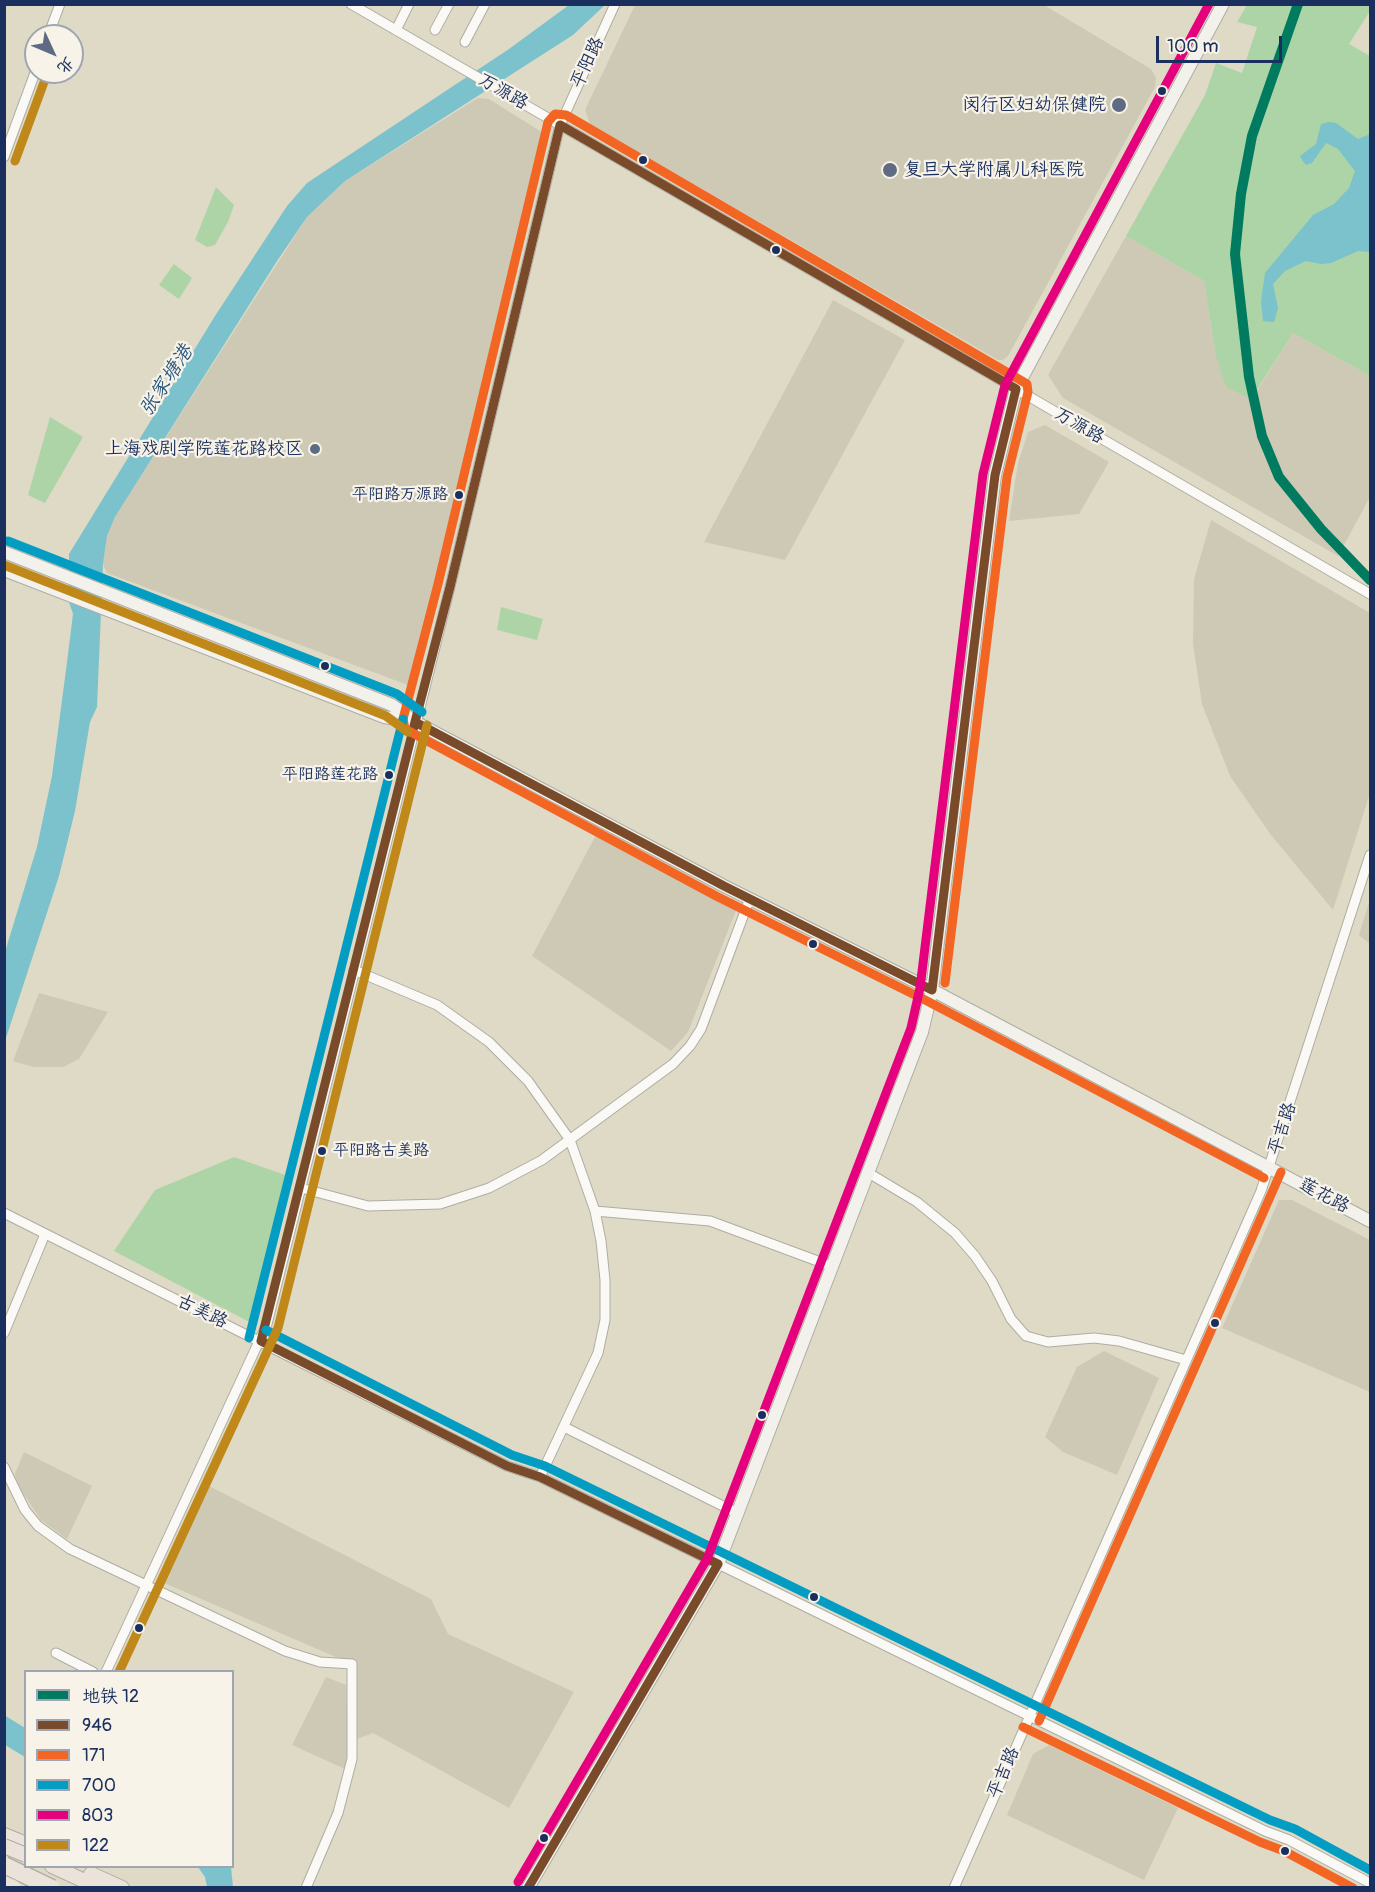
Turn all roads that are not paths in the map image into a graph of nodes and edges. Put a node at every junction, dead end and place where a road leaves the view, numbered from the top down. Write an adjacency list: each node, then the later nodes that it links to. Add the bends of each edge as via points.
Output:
1 (60, 4): 8 (street)
2 (351, 4): 9 (street, 万源路)
3 (409, 4): 9 (street)
4 (449, 4): 10 (street)
5 (485, 4): 11 (street)
6 (615, 4): 13 (street, 平阳路)
7 (1223, 4): 15 (main road)
8 (52, 24)
9 (396, 30): 13 (street, 万源路)
10 (435, 30)
11 (465, 42)
12 (31, 84): 14 (street)
13 (560, 125): 15 (street, 万源路); 19 (street, 平阳路)
14 (4, 157)
15 (1016, 389): 18 (street, 万源路); 23 (main road, via 995,475)
16 (4, 552): 19 (main road, 莲花路, via 392,705)
17 (4, 570): 19 (main road, 莲花路, via 384,717)
18 (1371, 594)
19 (415, 722): 21 (main road, 莲花路); 22 (street, 平阳路)
20 (1371, 855): 25 (street, 平吉路)
21 (750, 898): 23 (main road, 莲花路); 24 (street, via 701,1029 690,1046 673,1064)
22 (354, 970): 24 (street, via 437,1005 489,1042 528,1081); 27 (street, 平阳路)
23 (932, 990): 25 (main road, 莲花路); 26 (main road, via 922,1032)
24 (570, 1140): 27 (street, via 515,1177 440,1204 368,1206); 28 (street)
25 (1270, 1167): 30 (main road, 莲花路); 35 (street, 平吉路)
26 (867, 1172): 32 (main road); 35 (street, via 917,1202 955,1233 975,1256 1011,1319 1026,1336 1048,1341 1119,1341)
27 (301, 1188): 34 (street, 平阳路)
28 (595, 1211): 32 (street, via 710,1221); 36 (street, via 605,1280 605,1320 598,1353)
29 (4, 1212): 31 (street, 古美路)
30 (1371, 1221)
31 (45, 1234): 33 (street); 34 (street, 古美路)
32 (831, 1266): 39 (main road)
33 (4, 1333)
34 (261, 1341): 38 (street, 古美路, via 507,1466); 41 (street, 平阳路)
35 (1186, 1360): 45 (street, 平吉路)
36 (564, 1427): 38 (street); 39 (street)
37 (4, 1467): 41 (street, via 13,1490 38,1526 70,1549)
38 (540, 1477): 40 (street, 古美路)
39 (737, 1513): 40 (main road)
40 (718, 1564): 45 (street, 古美路); 61 (main road)
41 (146, 1585): 44 (street, 平阳路); 60 (street, via 285,1651 320,1662 352,1664 352,1759 338,1813)
42 (56, 1653): 43 (street)
43 (91, 1670)
44 (106, 1670)
45 (1028, 1716): 54 (street, 古美路); 62 (street, 平吉路)
46 (4, 1835): 47 (main road)
47 (24, 1844)
48 (4, 1846): 50 (main road, bridge)
49 (24, 1846): 55 (street)
50 (24, 1854)
51 (4, 1865): 57 (highway, bridge)
52 (57, 1868): 58 (main road)
53 (79, 1868): 59 (main road)
54 (1371, 1883)
55 (4, 1884): 56 (highway, bridge)
56 (13, 1887)
57 (54, 1887)
58 (100, 1887)
59 (122, 1887)
60 (306, 1887)
61 (528, 1887)
62 (954, 1887)

